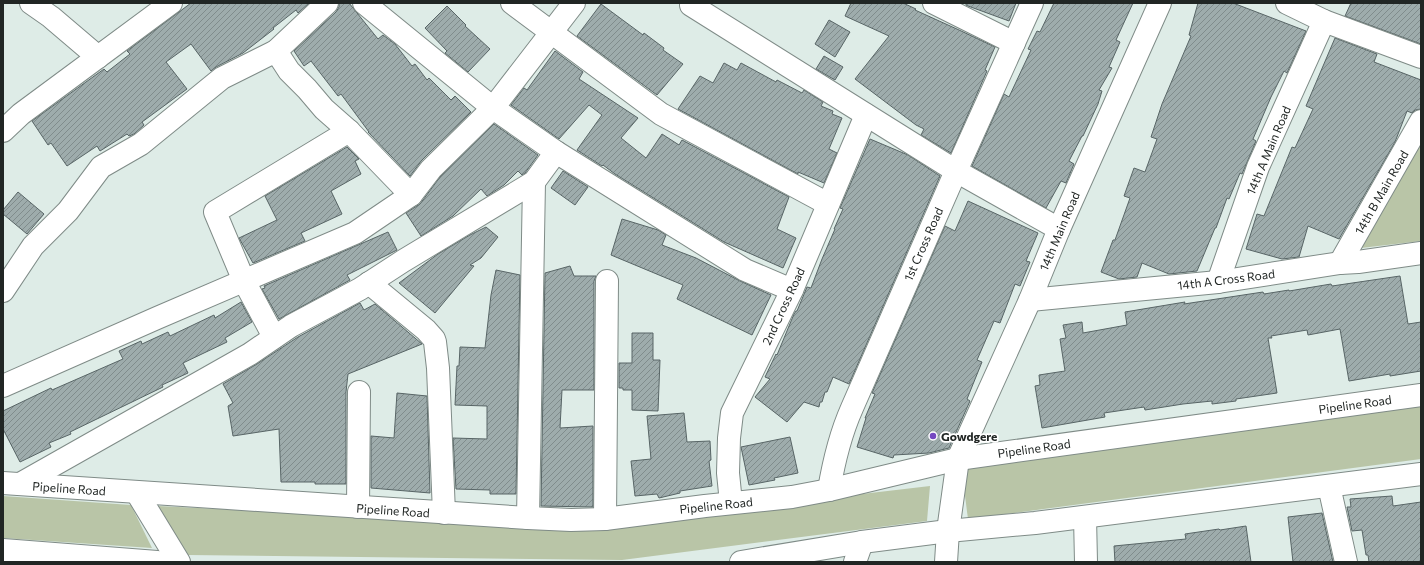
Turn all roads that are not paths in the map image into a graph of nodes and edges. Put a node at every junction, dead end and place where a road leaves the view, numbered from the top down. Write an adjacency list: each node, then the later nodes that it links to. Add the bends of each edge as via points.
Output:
1 (31, 3): 16 (street)
2 (327, 3): 15 (street)
3 (364, 3): 18 (street)
4 (512, 3): 13 (street)
5 (574, 3): 13 (street)
6 (934, 3): 14 (street)
7 (1032, 3): 14 (street, 1st Cross Road)
8 (1160, 3): 28 (street, 14th Main Road)
9 (1287, 3): 12 (street)
10 (169, 4): 16 (street)
11 (691, 5): 19 (street)
12 (1324, 21): 17 (street); 33 (street, 14th A Main Road, via 1258,167)
13 (552, 32): 18 (street); 27 (street, via 661,114)
14 (1014, 43): 24 (street, 1st Cross Road)
15 (276, 52): 22 (street, via 324,109); 36 (street, via 222,78 140,144 101,167 68,210 33,246)
16 (98, 57): 21 (street, via 21,114)
17 (1421, 57)
18 (493, 108): 23 (street); 26 (street, via 431,169)
19 (866, 115): 24 (street); 27 (street, 2nd Cross Road)
20 (1421, 121): 30 (street, 14th B Main Road)
21 (3, 131)
22 (350, 131): 26 (street); 31 (street, via 215,212)
23 (556, 152): 25 (street); 35 (street, via 745,270)
24 (956, 171): 28 (street); 46 (street, 1st Cross Road, via 843,429 834,458)
25 (534, 182): 34 (street); 52 (street)
26 (411, 195): 31 (street, via 355,233)
27 (828, 204): 35 (street, 2nd Cross Road)
28 (1059, 229): 37 (street, 14th Main Road)
29 (1421, 253): 30 (street, 14th A Cross Road)
30 (1340, 263): 33 (street, 14th A Cross Road)
31 (244, 281): 38 (street); 39 (street)
32 (606, 281): 53 (street)
33 (1218, 282): 37 (street, 14th A Cross Road)
34 (369, 283): 38 (street); 50 (street, via 426,330 435,342)
35 (792, 290): 48 (street, 2nd Cross Road, via 731,418 728,460)
36 (3, 292)
37 (1030, 300): 42 (street, 14th Main Road)
38 (274, 337): 44 (street, via 250,354)
39 (3, 386)
40 (359, 392): 49 (street)
41 (1421, 395): 42 (street, Pipeline Road)
42 (958, 459): 46 (street, Pipeline Road); 54 (street, 14th Main Road)
43 (1421, 474): 45 (street)
44 (11, 483): 47 (street, Pipeline Road)
45 (1328, 486): 51 (street); 62 (street)
46 (829, 490): 48 (street, Pipeline Road)
47 (137, 493): 49 (street, Pipeline Road); 58 (street)
48 (731, 504): 53 (street, Pipeline Road)
49 (358, 507): 50 (street, Pipeline Road)
50 (444, 513): 52 (street, Pipeline Road)
51 (1085, 517): 54 (street); 61 (street)
52 (528, 518): 53 (street, Pipeline Road)
53 (605, 519)
54 (948, 531): 56 (street); 60 (street, 14th Main Road)
55 (3, 550): 57 (street)
56 (858, 552): 59 (street)
57 (157, 562)
58 (179, 562)
59 (741, 562)
60 (946, 562)
61 (1086, 562)
62 (1346, 562)

